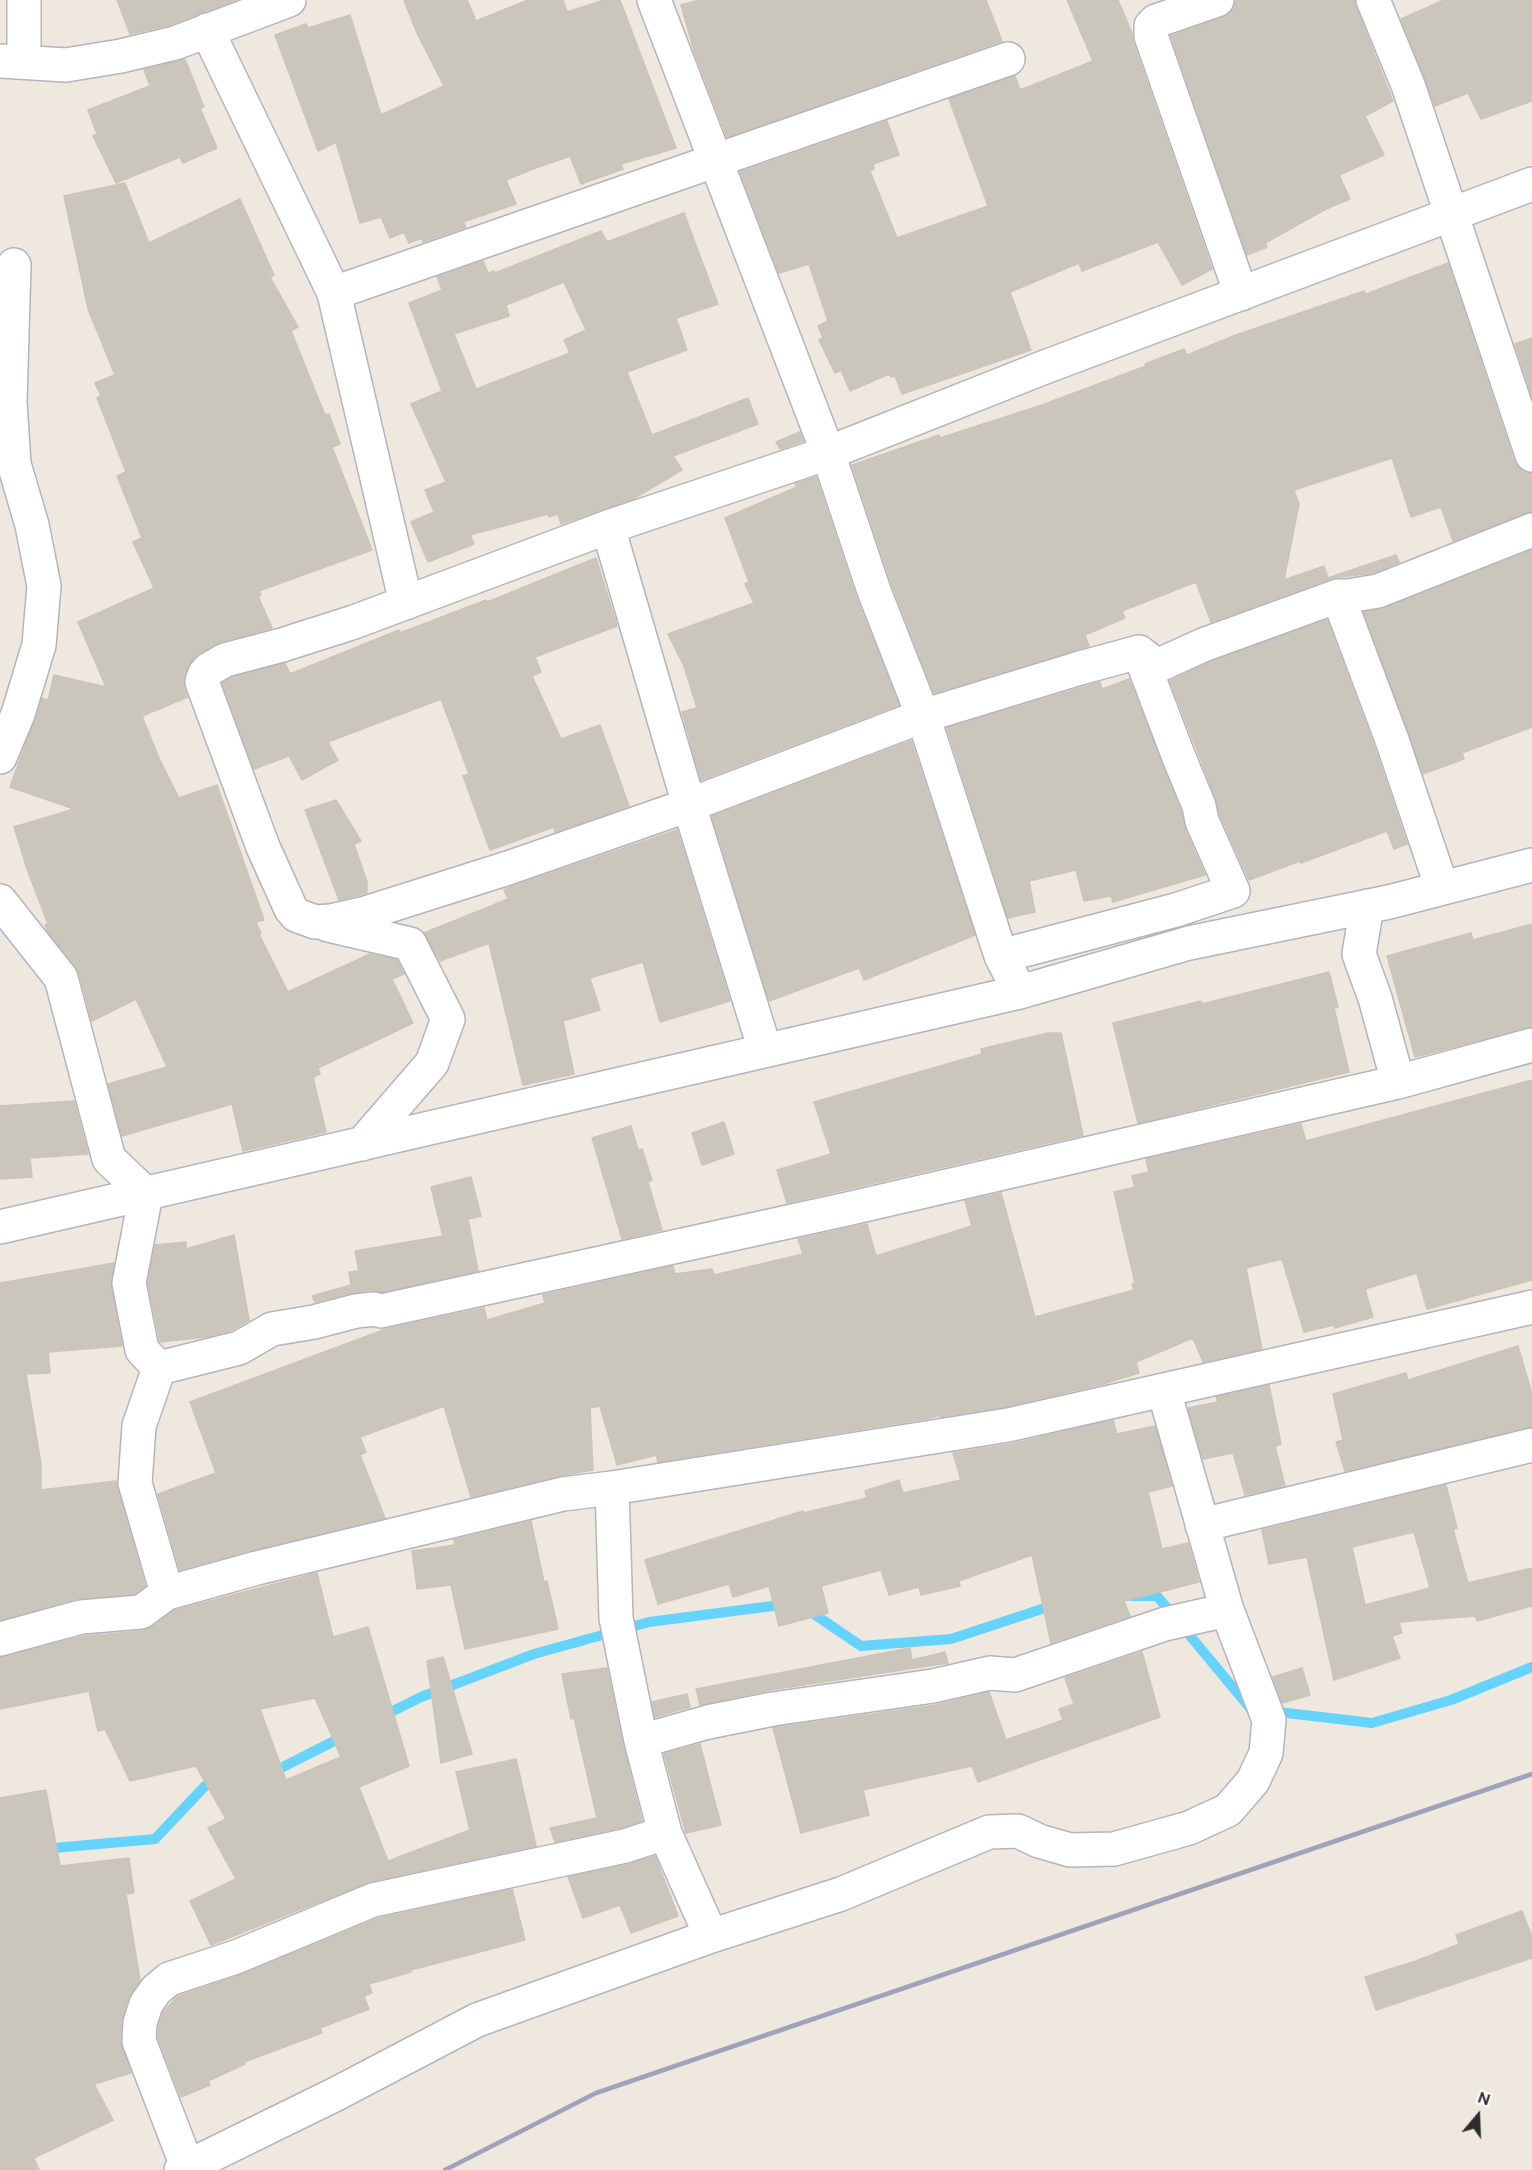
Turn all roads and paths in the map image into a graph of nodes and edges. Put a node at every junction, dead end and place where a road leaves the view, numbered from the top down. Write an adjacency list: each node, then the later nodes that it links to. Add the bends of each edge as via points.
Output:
1 (24, 0): 9 (street)
2 (289, 0): 7 (street)
3 (654, 0): 10 (street)
4 (1217, 0): 6 (street, via 1156,21)
5 (1373, 0): 12 (street, via 1408,85)
6 (1145, 13): 15 (street)
7 (207, 30): 9 (street, via 175,43 121,56 66,65); 14 (street)
8 (1008, 59): 10 (street)
9 (12, 62)
10 (716, 161): 14 (street); 16 (street)
11 (1532, 184): 12 (street)
12 (1452, 213): 15 (street); 17 (street)
13 (14, 265): 24 (street, via 10,402 14,464 44,586 39,645)
14 (334, 293): 21 (street)
15 (1241, 294): 16 (street)
16 (828, 453): 18 (street); 23 (street, via 874,591)
17 (1532, 455)
18 (608, 528): 21 (street); 25 (street)
19 (1532, 530): 20 (street, via 1378,591)
20 (1338, 596): 22 (street, via 1157,666); 27 (street)
21 (406, 603): 30 (street, via 225,660 208,670 202,682 263,847 291,909)
22 (1139, 652): 23 (street); 31 (street, via 1202,821 1233,891)
23 (923, 716): 25 (street); 31 (street)
24 (0, 757)
25 (689, 805): 30 (street, via 366,913); 34 (street)
26 (1532, 865): 27 (street)
27 (1442, 888): 29 (street)
28 (0, 901): 37 (street, via 61,978 109,1159)
29 (1367, 906): 32 (street, via 1188,943); 35 (street, via 1359,954)
30 (315, 922): 36 (street, via 410,944 447,1019 432,1063)
31 (1002, 956): 32 (street)
32 (1020, 992): 34 (street)
33 (1532, 1046): 35 (street)
34 (765, 1050): 36 (street)
35 (1398, 1082): 40 (street, via 652,1252 381,1311 356,1311 272,1329 239,1348)
36 (362, 1144): 37 (street)
37 (146, 1194): 38 (street); 40 (street, via 129,1283 142,1350)
38 (0, 1227)
39 (1532, 1307): 41 (street)
40 (159, 1368): 45 (street, via 139,1426 135,1483)
41 (1164, 1391): 43 (street, via 1008,1425); 44 (street)
42 (1532, 1445): 44 (street)
43 (612, 1488): 45 (street, via 563,1494); 48 (street, via 616,1618)
44 (1202, 1525): 46 (street)
45 (167, 1593): 47 (street, via 141,1612 81,1617)
46 (1227, 1610): 48 (street, via 1165,1624 1015,1675 990,1673 933,1686 773,1709); 50 (street, via 1269,1720 1262,1762 1253,1780 1228,1809 1189,1828 1114,1849 1070,1850 1018,1831 989,1832 841,1894)
47 (0, 1639)
48 (641, 1741): 49 (street)
49 (665, 1833): 50 (street); 51 (street, via 625,1846 373,1900 236,1957 169,1979 146,2004 139,2041)
50 (711, 1936): 51 (street, via 477,2020)
51 (184, 2168)

